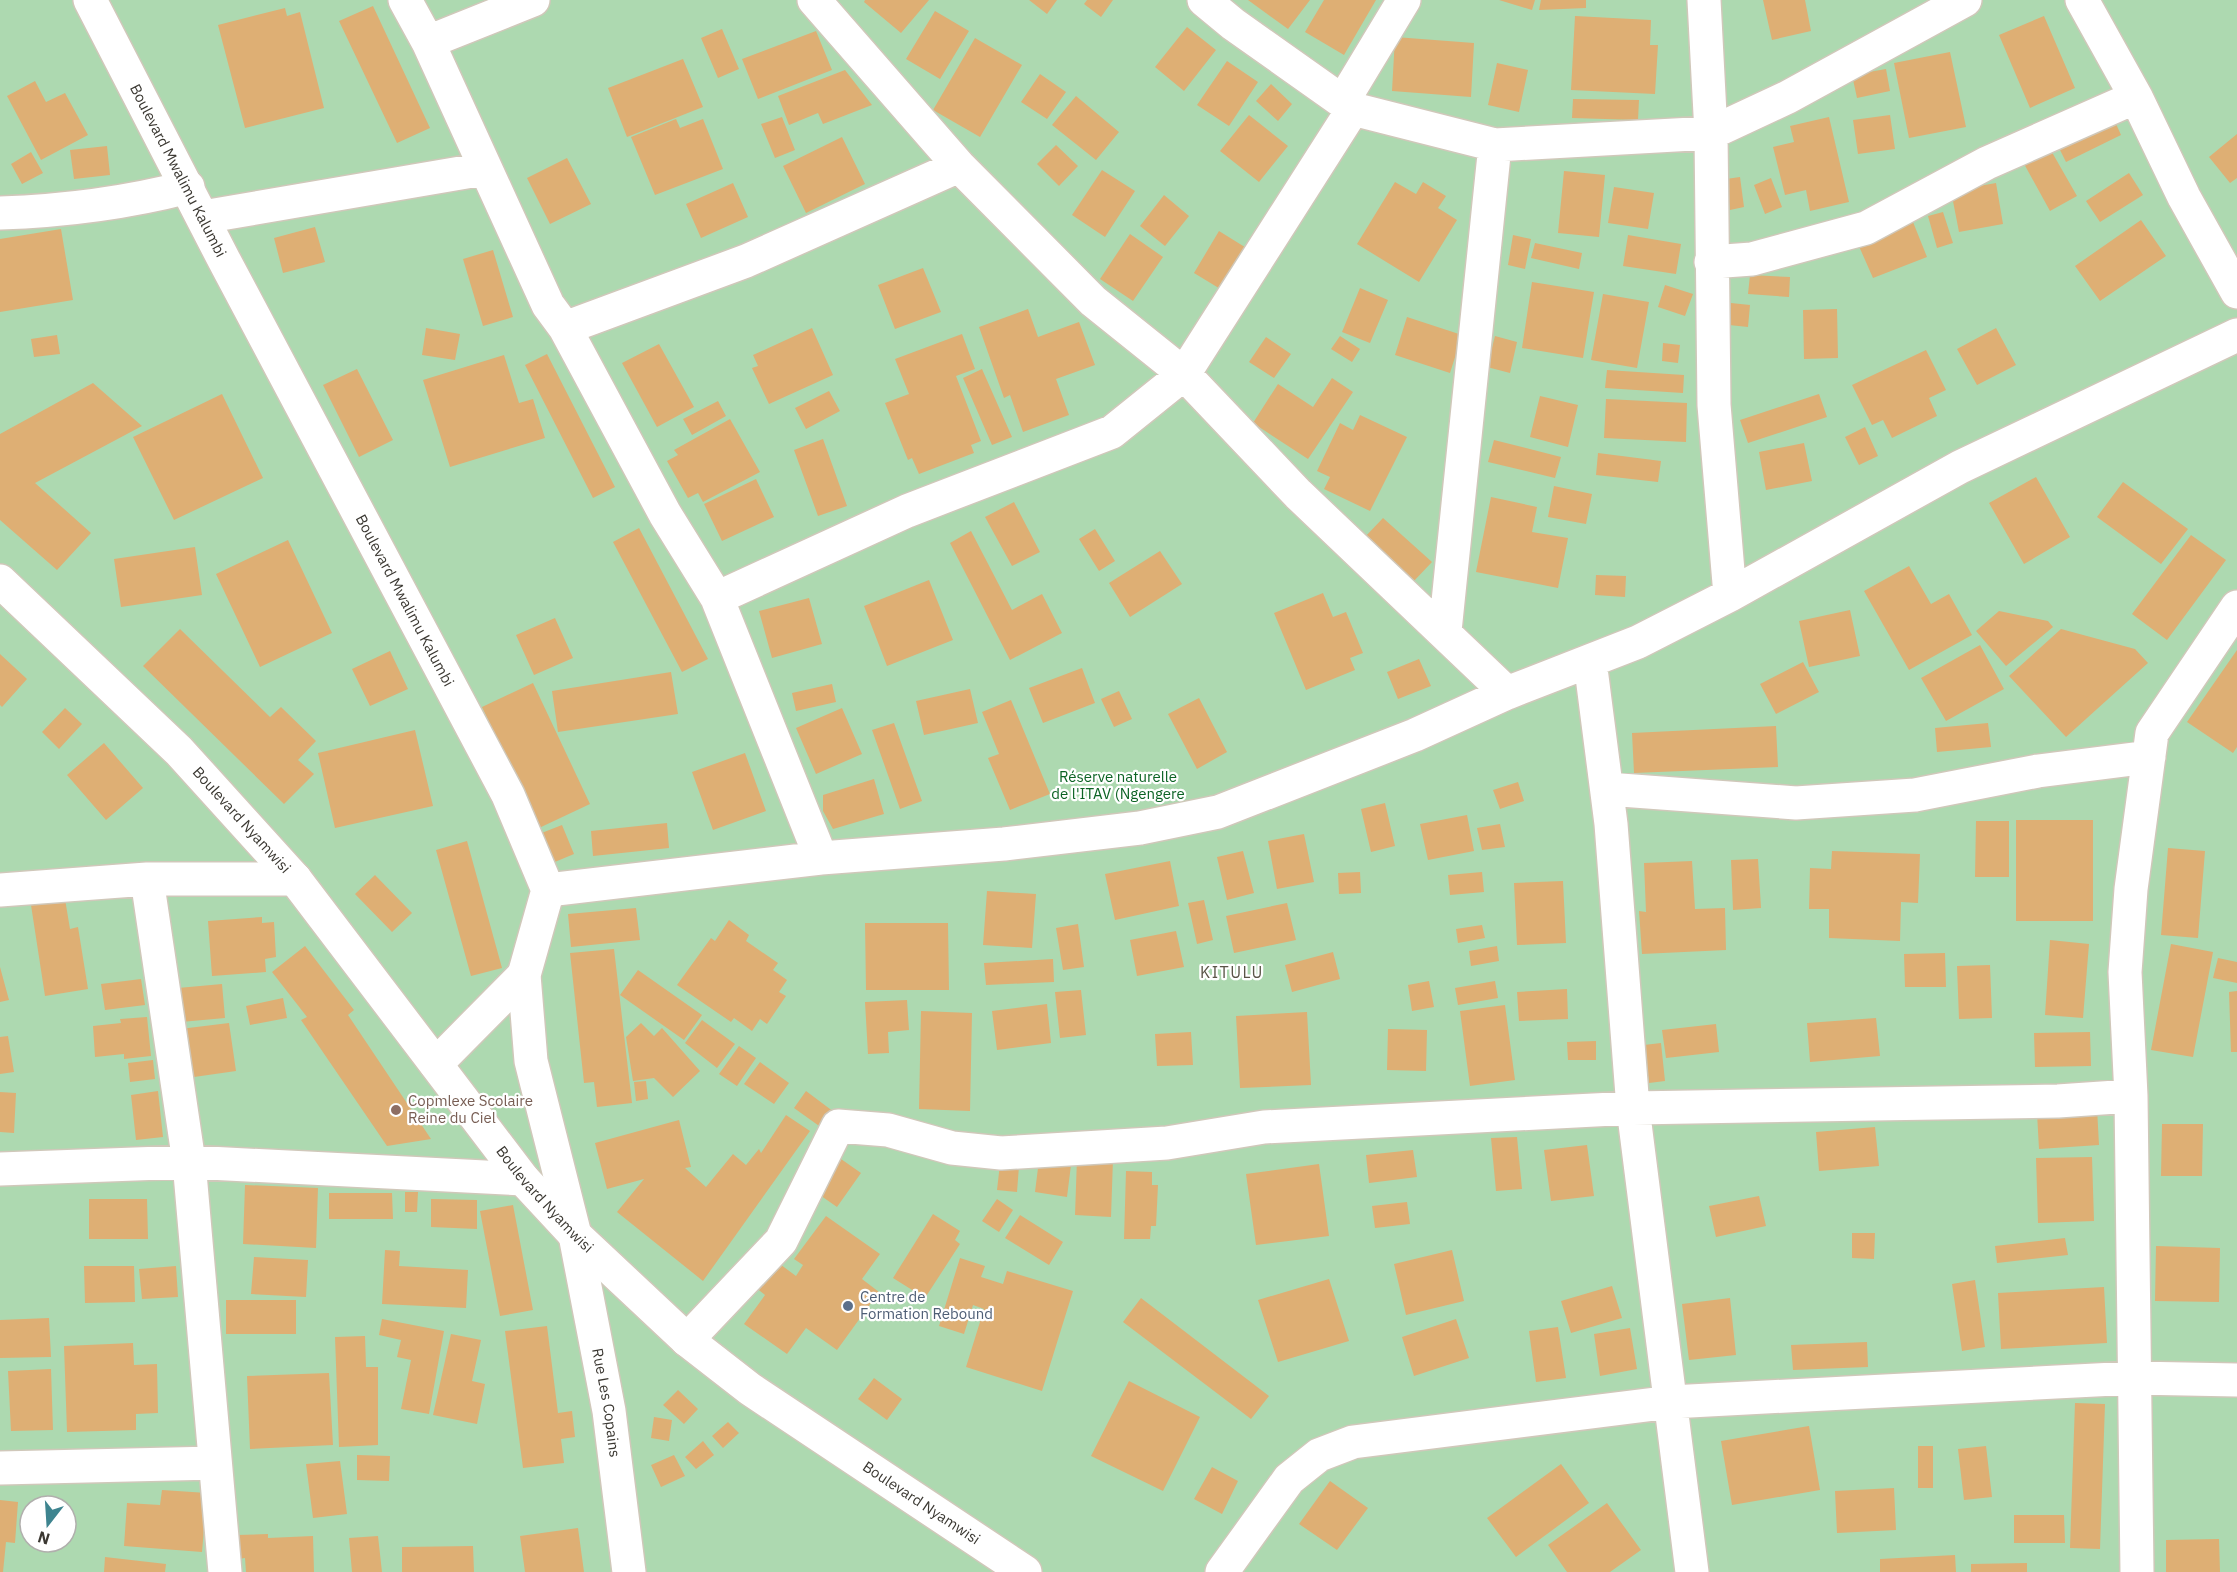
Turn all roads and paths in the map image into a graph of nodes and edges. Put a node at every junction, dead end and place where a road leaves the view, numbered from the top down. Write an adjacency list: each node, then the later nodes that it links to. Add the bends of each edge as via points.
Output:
1 (90, 0): 17 (street, Boulevard Mwalimu Kalumbi)
2 (405, 0): 10 (street)
3 (533, 0): 10 (street)
4 (814, 0): 15 (street)
5 (1204, 0): 12 (street)
6 (1404, 0): 12 (street)
7 (1704, 0): 13 (street)
8 (1965, 0): 13 (street, via 1788,97)
9 (2082, 0): 11 (street)
10 (428, 42): 16 (street)
11 (2136, 97): 20 (street, via 1987,163 1866,228 1752,259); 21 (street, via 2184,197)
12 (1348, 105): 14 (street); 24 (street)
13 (1710, 133): 14 (street); 20 (street)
14 (1495, 145): 29 (street)
15 (959, 166): 22 (street, via 746,261); 24 (street, via 1093,301)
16 (484, 169): 19 (street); 22 (street, via 548,305)
17 (188, 187): 18 (street, via 90,207); 19 (street, Boulevard Mwalimu Kalumbi)
18 (0, 213)
19 (203, 217): 38 (street, Boulevard Mwalimu Kalumbi, via 508,795)
20 (1711, 261): 26 (street, via 1714,405)
21 (2237, 292)
22 (565, 328): 27 (street, via 665,514)
23 (2237, 334): 26 (street, via 1960,466)
24 (1184, 374): 27 (street, via 1112,432 907,511); 29 (street, via 1298,494)
25 (0, 582): 36 (street, Boulevard Nyamwisi, via 179,752)
26 (1730, 595): 30 (street, via 1638,642)
27 (717, 598): 34 (street)
28 (2237, 607): 32 (street, via 2152,733)
29 (1445, 631): 31 (street)
30 (1590, 661): 31 (street); 33 (street)
31 (1507, 693): 34 (street, via 1415,735 1218,812 1140,828 1015,843)
32 (2149, 757): 33 (street, via 2038,771 1916,795 1796,803); 41 (street, via 2125,972)
33 (1607, 789): 42 (street)
34 (821, 858): 38 (street)
35 (147, 879): 36 (street); 37 (street); 43 (street)
36 (295, 879): 40 (street, Boulevard Nyamwisi)
37 (0, 890)
38 (548, 890): 39 (street)
39 (524, 975): 40 (street); 46 (street, via 531,1061)
40 (436, 1064): 45 (street, Boulevard Nyamwisi)
41 (2131, 1095): 42 (street, via 2047,1101); 48 (street)
42 (1633, 1108): 47 (street, via 1264,1127 1167,1143 1001,1153 952,1148 888,1130 838,1126 781,1241); 50 (street)
43 (189, 1162): 44 (street); 45 (street); 51 (street)
44 (0, 1169)
45 (523, 1179): 46 (street, Boulevard Nyamwisi)
46 (575, 1235): 47 (street, Boulevard Nyamwisi); 54 (street, Rue Les Copains, via 609,1411)
47 (687, 1340): 55 (street, Boulevard Nyamwisi, via 750,1389)
48 (2134, 1378): 49 (street); 50 (street); 58 (street)
49 (2237, 1380)
50 (1671, 1402): 56 (street, via 1454,1428 1353,1442 1336,1448 1318,1455 1289,1479); 57 (street)
51 (215, 1463): 52 (street); 53 (street)
52 (0, 1468)
53 (225, 1572)
54 (629, 1572)
55 (1025, 1572)
56 (1222, 1572)
57 (1692, 1572)
58 (2137, 1572)

